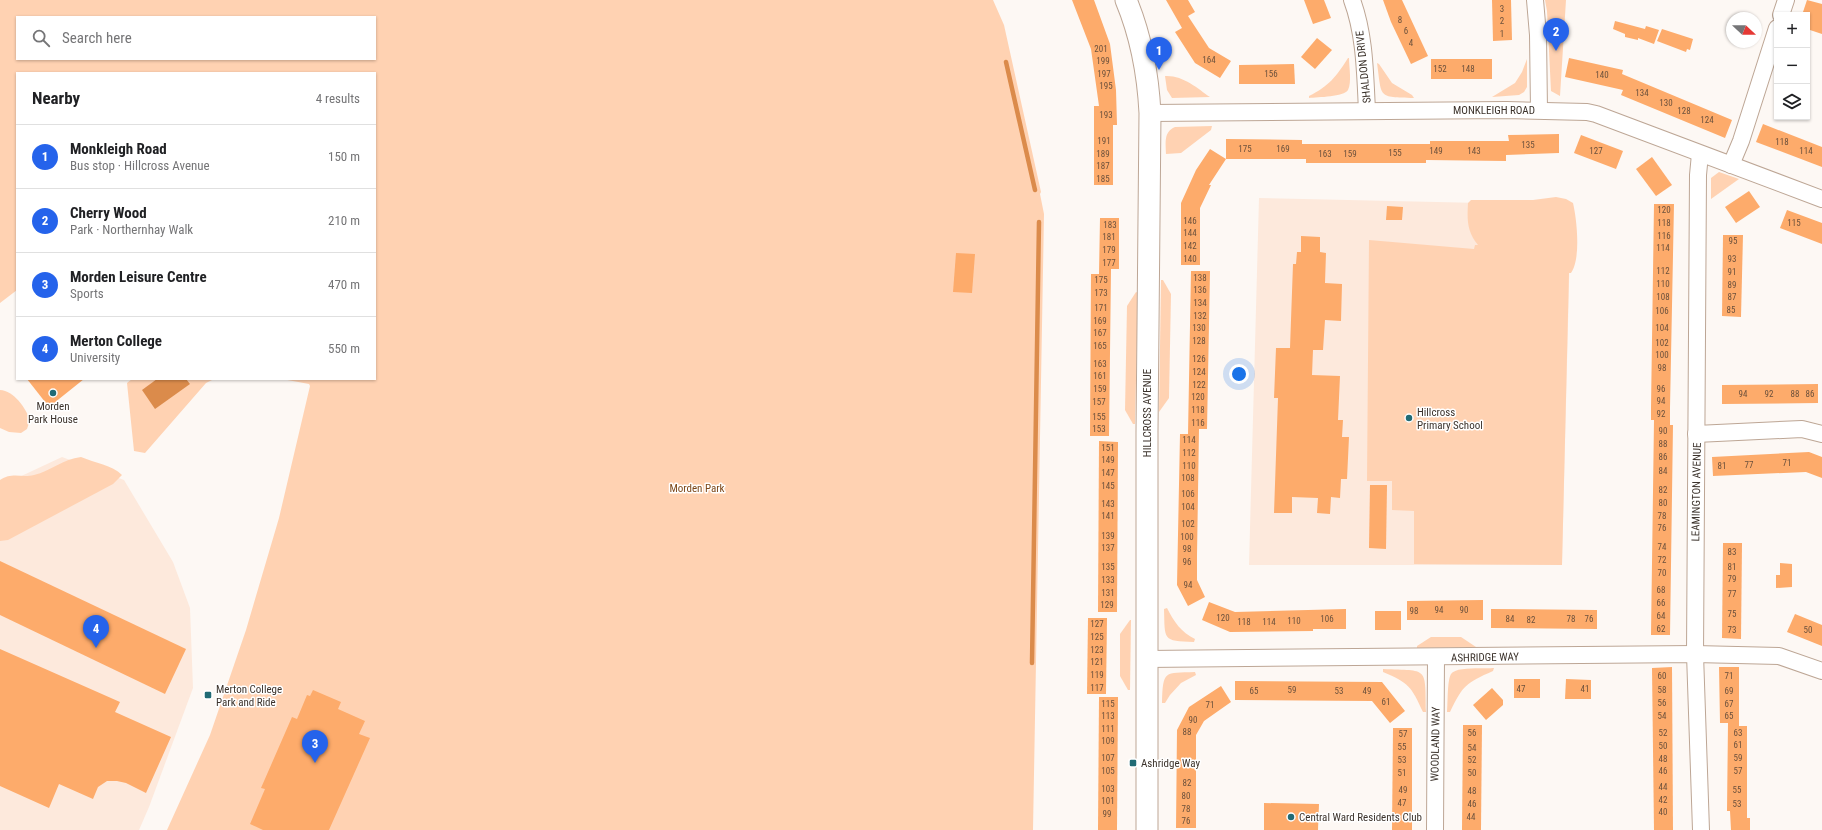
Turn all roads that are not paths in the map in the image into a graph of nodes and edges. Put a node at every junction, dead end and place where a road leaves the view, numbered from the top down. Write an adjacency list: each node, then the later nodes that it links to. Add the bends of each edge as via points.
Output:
1 (1126, 0): 9 (street, HILLCROSS AVENUE, via 1140,40)
2 (1352, 0): 7 (street, SHALDON DRIVE, via 1363,52)
3 (1535, 0): 8 (street)
4 (1786, 0): 5 (street)
5 (1782, 12)
6 (1774, 37): 11 (street)
7 (1367, 110): 8 (street, MONKLEIGH ROAD); 9 (street, MONKLEIGH ROAD)
8 (1539, 110): 10 (street, MONKLEIGH ROAD, via 1596,114)
9 (1150, 113): 17 (street, HILLCROSS AVENUE)
10 (1700, 154): 11 (street, MONKLEIGH ROAD); 13 (street, LEAMINGTON AVENUE)
11 (1731, 165): 12 (street, MONKLEIGH ROAD)
12 (1822, 199)
13 (1696, 434): 14 (street, via 1802,429); 15 (street, LEAMINGTON AVENUE)
14 (1822, 434)
15 (1695, 654): 16 (street, ASHRIDGE WAY); 18 (street, ASHRIDGE WAY, via 1779,656); 21 (street, LEAMINGTON AVENUE)
16 (1436, 657): 17 (street, ASHRIDGE WAY); 20 (street, WOODLAND WAY)
17 (1146, 659): 19 (street, HILLCROSS AVENUE)
18 (1822, 671)
19 (1147, 830)
20 (1434, 830)
21 (1700, 830)

